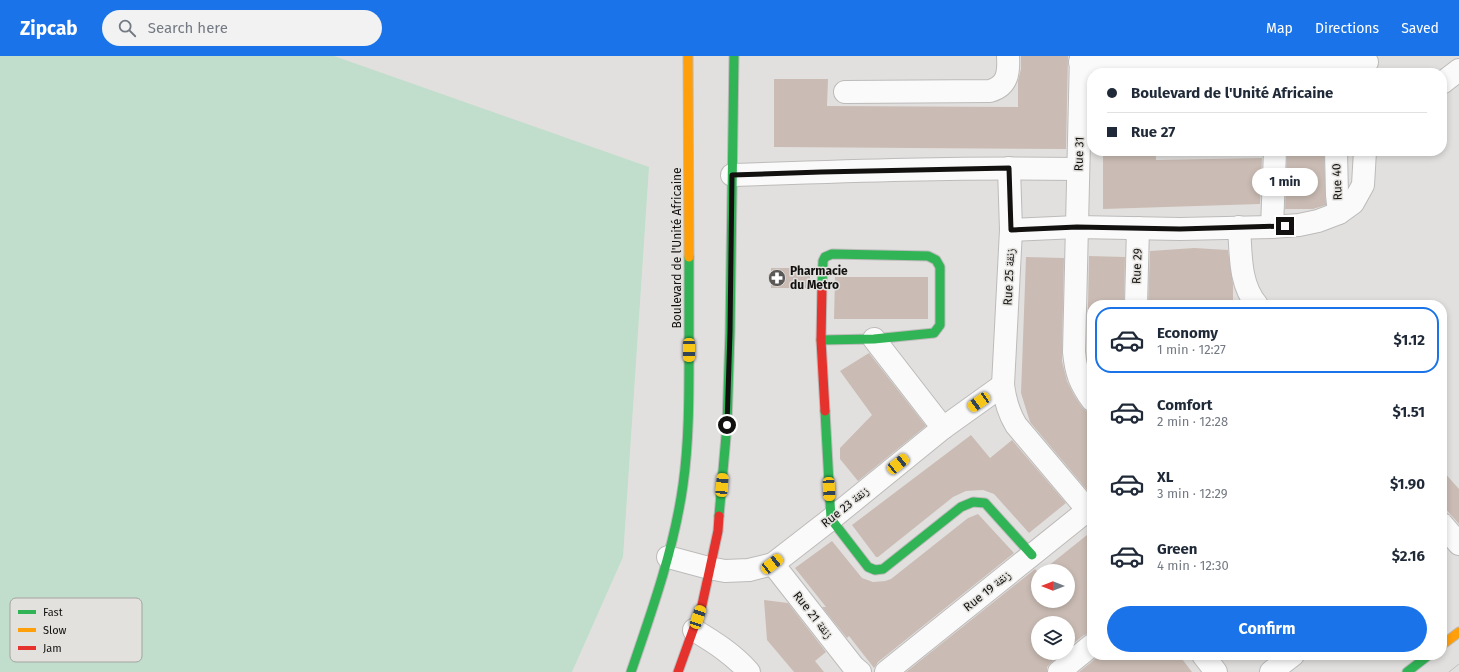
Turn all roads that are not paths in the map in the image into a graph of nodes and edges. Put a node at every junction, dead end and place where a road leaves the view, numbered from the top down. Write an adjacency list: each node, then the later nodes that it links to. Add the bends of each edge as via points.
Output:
1 (688, 56): 35 (main road, Boulevard de l'Unité Africaine, via 688,430 683,484)
2 (734, 56): 17 (main road)
3 (1008, 56): 11 (street, via 1007,77 990,91)
4 (1080, 59): 5 (street); 16 (street, Rue 31)
5 (1158, 63): 6 (street)
6 (1275, 63): 7 (street)
7 (1339, 64): 8 (street)
8 (1367, 64)
9 (1459, 70): 10 (street)
10 (1447, 79)
11 (845, 92)
12 (1275, 156): 21 (street)
13 (1336, 156): 18 (street, Rue 40)
14 (1365, 156): 18 (street, Rue 40, via 1363,184 1353,203)
15 (1009, 168): 16 (street); 17 (street); 23 (street, Rue 25 زنقة)
16 (1078, 169): 19 (street, Rue 31)
17 (732, 175): 37 (main road, via 727,425 718,531)
18 (1339, 213): 21 (street, via 1318,222)
19 (1077, 227): 22 (street); 23 (street); 29 (street, Rue 31, via 1074,352 1077,376)
20 (1239, 227): 21 (street); 22 (street); 25 (street, via 1243,275)
21 (1272, 227)
22 (1138, 228): 24 (street, Rue 29)
23 (1011, 230): 28 (street, Rue 25 زنقة)
24 (1136, 300)
25 (1254, 300)
26 (874, 339): 27 (main road); 27 (main road, via 934,333 938,329 940,268 934,258 832,254 825,257 822,271); 30 (street)
27 (821, 340): 33 (main road)
28 (1002, 385): 30 (street, Rue 23 زنقة); 31 (street, Rue 25 زنقة, via 1009,412 1016,425)
29 (1087, 392)
30 (943, 428): 33 (street, Rue 23 زنقة)
31 (1087, 509)
32 (1087, 515): 34 (street, Rue 19 زنقة)
33 (831, 519): 34 (main road, via 868,567 878,570 883,569 961,507 968,503 980,502 985,503); 36 (street, Rue 23 زنقة)
34 (1032, 555): 49 (street, Rue 19 زنقة)
35 (668, 557): 37 (street, Rue 23 زنقة); 46 (main road, Boulevard de l'Unité Africaine)
36 (772, 564): 37 (street, Rue 23 زنقة, via 749,570 726,571); 45 (street, Rue 21 زنقة)
37 (709, 568): 38 (main road)
38 (694, 630): 47 (main road); 48 (street, via 719,645)
39 (1459, 632): 40 (main road)
40 (1447, 641)
41 (1087, 649): 50 (street)
42 (1207, 660): 51 (street)
43 (1287, 660): 52 (street)
44 (1423, 660): 53 (main road)
45 (856, 669)
46 (632, 672)
47 (678, 672)
48 (749, 672)
49 (886, 672)
50 (1059, 672)
51 (1216, 672)
52 (1271, 672)
53 (1407, 672)

